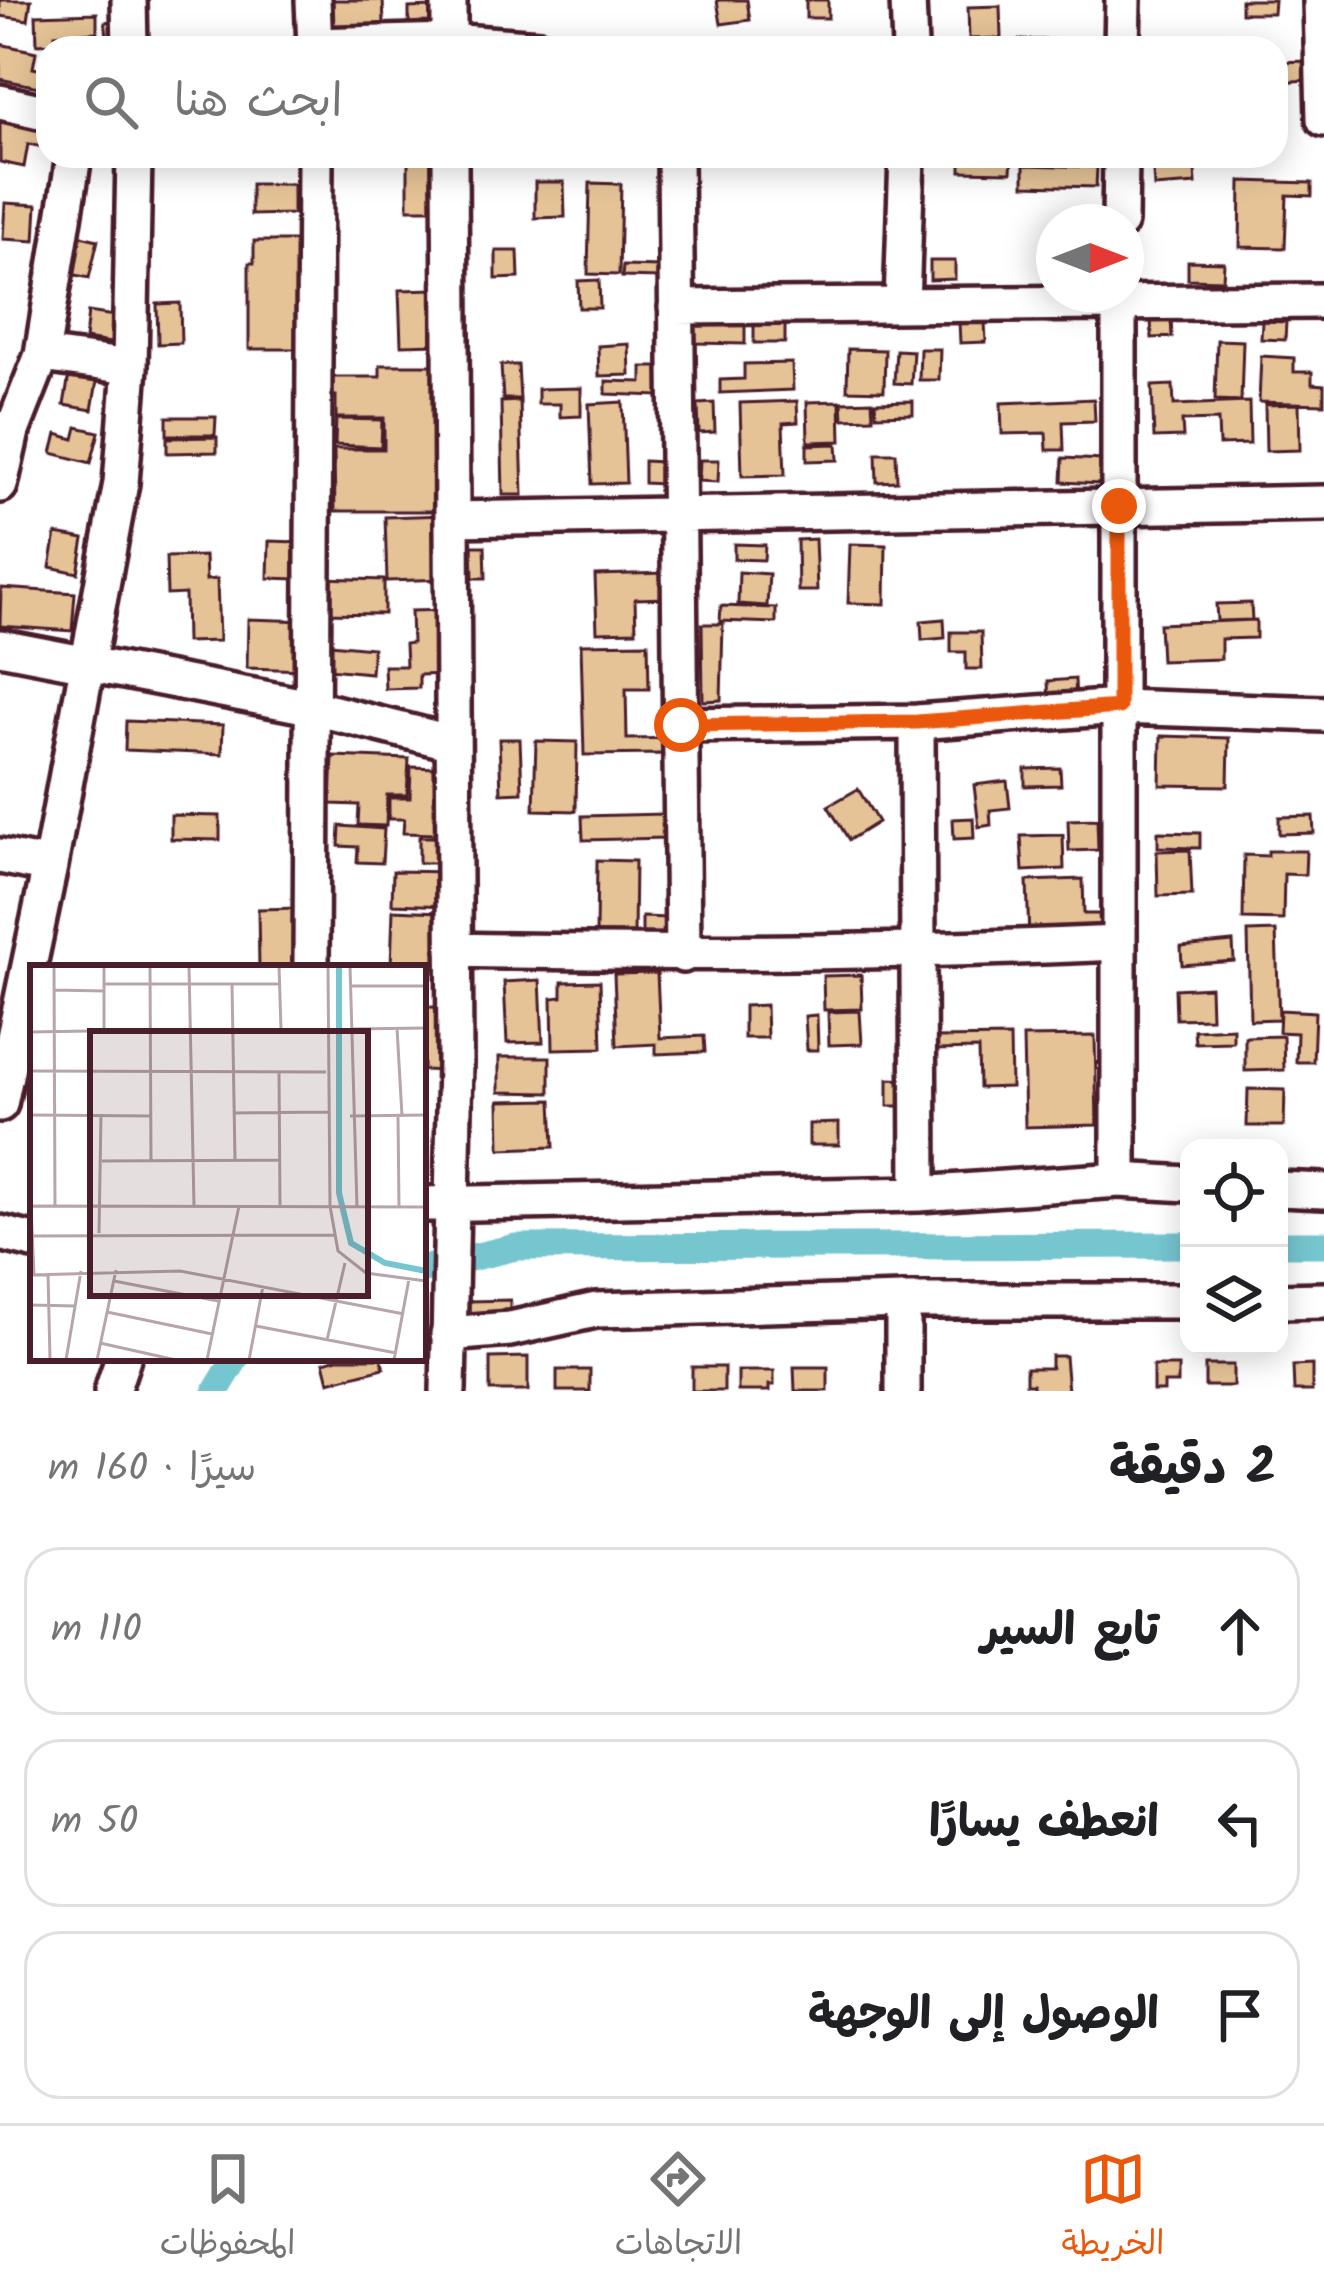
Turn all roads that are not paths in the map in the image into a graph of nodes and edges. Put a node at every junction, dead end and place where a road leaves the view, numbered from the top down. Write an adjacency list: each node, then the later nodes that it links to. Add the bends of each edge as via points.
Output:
1 (129, 0): 7 (street)
2 (313, 0): 8 (street)
3 (449, 0): 9 (street)
4 (908, 0): 10 (street)
5 (1123, 0): 11 (street)
6 (1321, 0): 12 (street)
7 (130, 36)
8 (315, 36)
9 (449, 36)
10 (910, 36)
11 (1122, 36)
12 (1323, 71): 15 (street)
13 (0, 102): 14 (street)
14 (36, 110)
15 (1324, 119)
16 (72, 168): 30 (street)
17 (134, 168): 31 (street)
18 (315, 168): 40 (street)
19 (450, 168): 36 (street)
20 (675, 168): 28 (street)
21 (907, 168): 27 (street)
22 (1121, 168): 23 (street)
23 (1120, 204)
24 (1144, 299): 26 (street)
25 (1036, 301): 27 (street)
26 (1324, 301)
27 (902, 305): 28 (street)
28 (676, 307): 35 (street)
29 (1119, 312): 34 (street)
30 (42, 355): 31 (street); 32 (street)
31 (130, 367): 38 (street, via 121,483)
32 (0, 485)
33 (1324, 503): 34 (street)
34 (1119, 506): 35 (street); 39 (street)
35 (678, 514): 36 (street); 43 (street)
36 (452, 520): 44 (street)
37 (0, 647): 38 (street)
38 (89, 664): 40 (street); 46 (street)
39 (1119, 707): 41 (street); 42 (street); 47 (street)
40 (315, 708): 44 (street); 51 (street)
41 (1324, 714)
42 (917, 722): 43 (street); 49 (street)
43 (681, 725): 50 (street)
44 (453, 743): 48 (street)
45 (0, 856): 46 (street)
46 (50, 866): 52 (street)
47 (1120, 943): 49 (street); 53 (street)
48 (454, 950): 50 (street); 58 (street)
49 (918, 952): 50 (street); 57 (street)
50 (683, 955)
51 (311, 965)
52 (0, 1104)
53 (1120, 1180): 54 (street); 57 (street)
54 (1180, 1183)
55 (1288, 1190): 56 (street)
56 (1324, 1192)
57 (919, 1194): 58 (street)
58 (436, 1203): 65 (street, via 449,1239)
59 (0, 1233): 60 (street)
60 (30, 1240)
61 (1180, 1300): 64 (street)
62 (1288, 1300): 63 (street)
63 (1324, 1300)
64 (903, 1301): 65 (street, via 596,1310); 69 (street)
65 (448, 1334): 68 (street)
66 (121, 1361): 67 (street)
67 (112, 1391)
68 (448, 1391)
69 (903, 1391)

